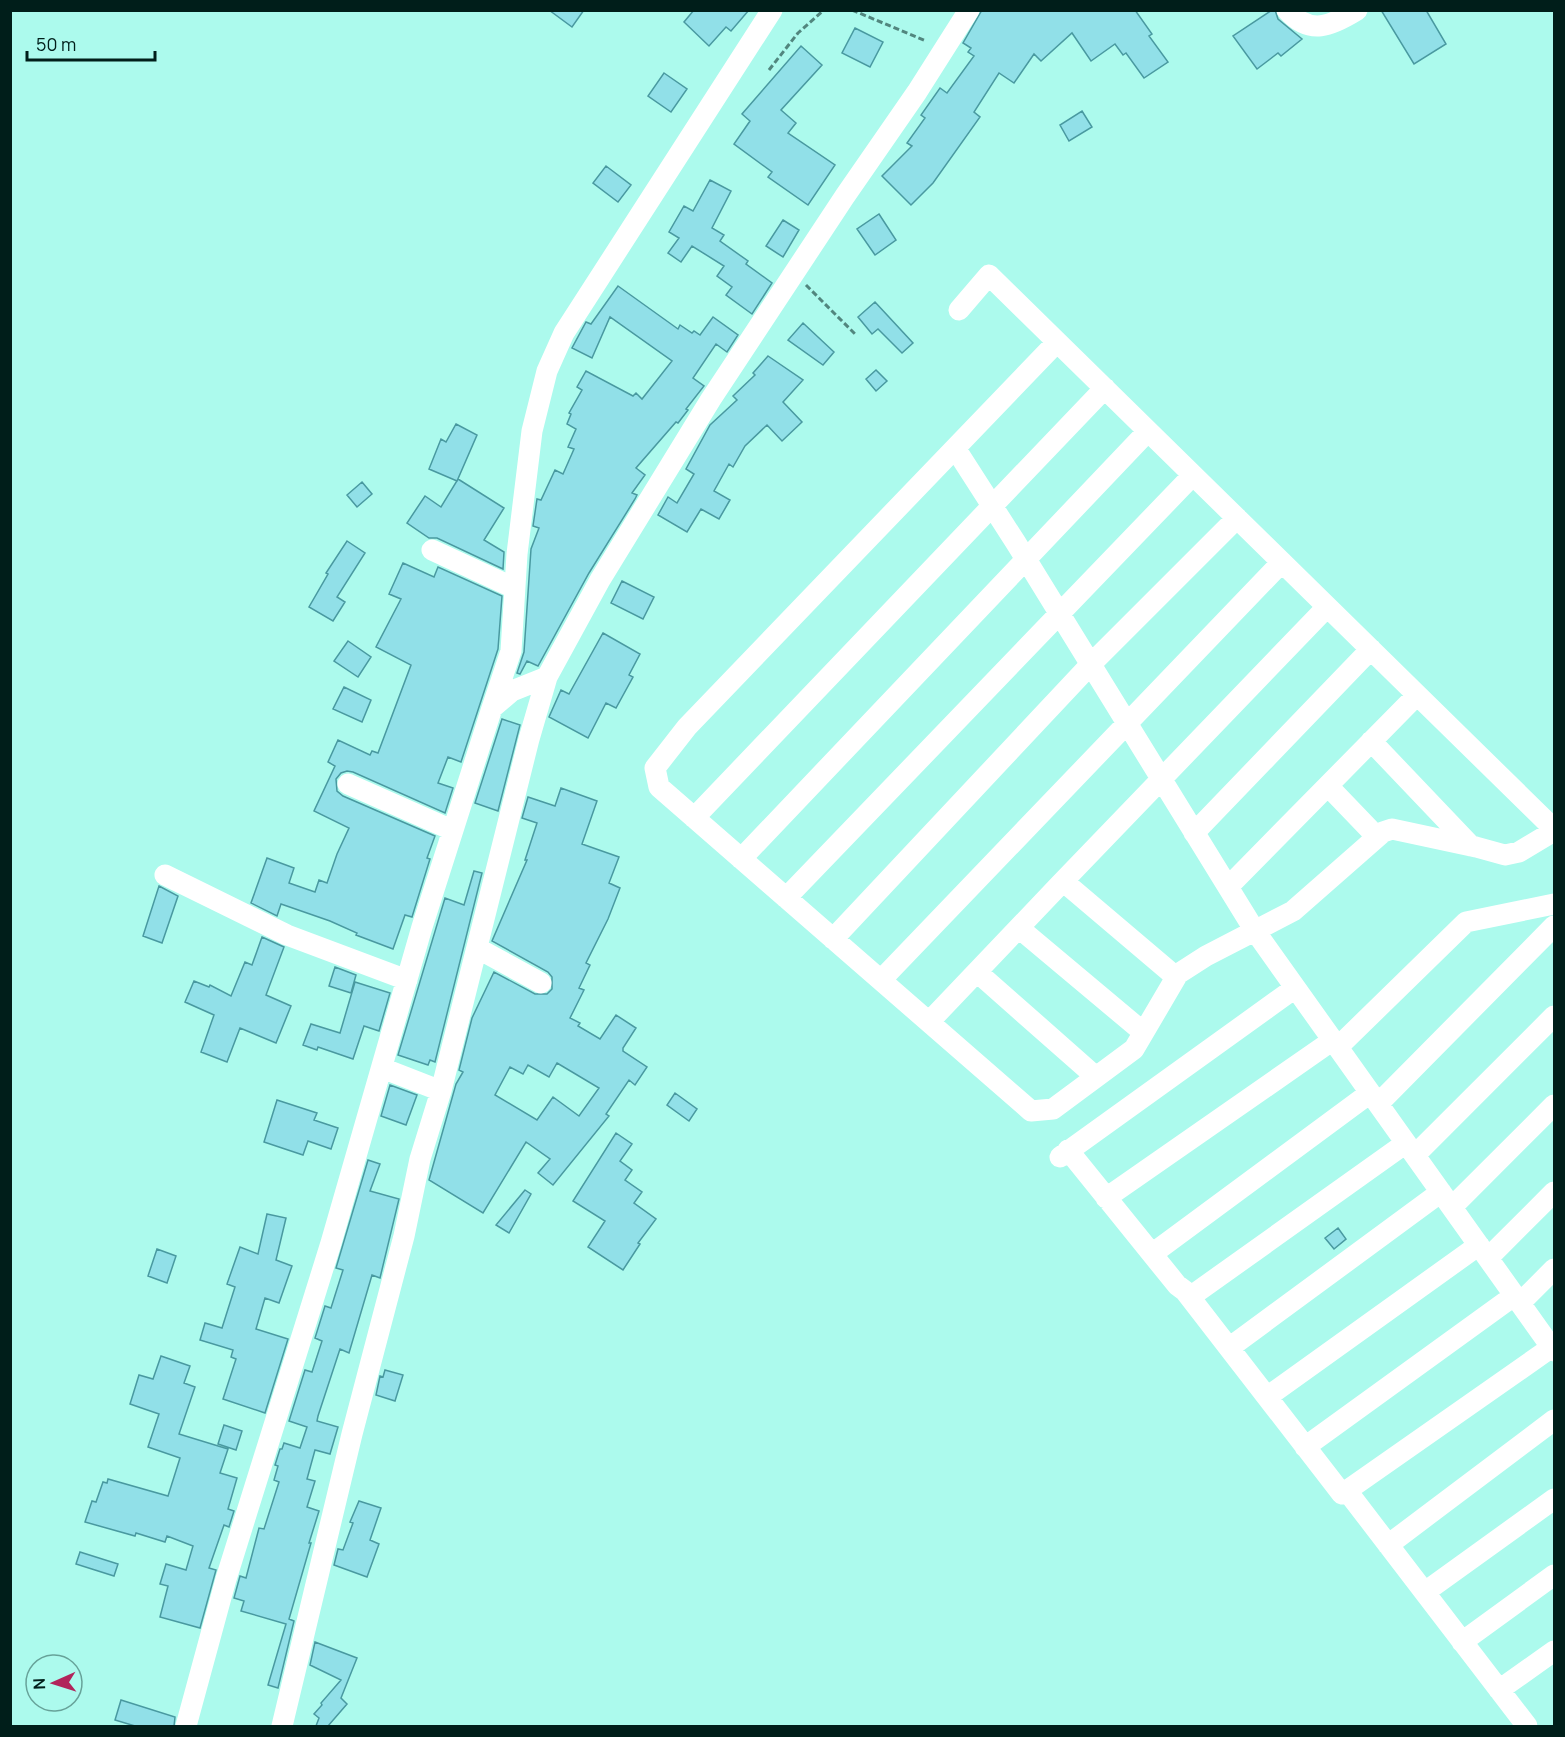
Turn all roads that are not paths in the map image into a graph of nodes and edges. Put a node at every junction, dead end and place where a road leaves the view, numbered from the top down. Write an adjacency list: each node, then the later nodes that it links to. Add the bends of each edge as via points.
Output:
1 (772, 10): 16 (street, via 554,353 532,431)
2 (969, 10): 21 (street, via 717,390 620,546)
3 (1287, 10): 4 (street, via 1301,23 1315,27)
4 (1357, 10)
5 (959, 309): 6 (street, via 989,275)
6 (1057, 342): 7 (street); 9 (street)
7 (1105, 388): 8 (street); 11 (street)
8 (1148, 431): 10 (street); 14 (street)
9 (955, 448): 11 (street); 29 (street, via 687,727 655,768 659,787)
10 (1193, 475): 12 (street); 18 (street)
11 (992, 505): 14 (street); 29 (street)
12 (1237, 518): 15 (street); 20 (street)
13 (432, 550): 16 (street)
14 (1026, 559): 18 (street); 35 (street)
15 (1282, 562): 17 (street); 24 (street)
16 (514, 588): 23 (street, via 511,651)
17 (1327, 607): 19 (street); 26 (street)
18 (1060, 614): 20 (street); 39 (street)
19 (1371, 650): 22 (street); 32 (street)
20 (1091, 664): 24 (street); 44 (street)
21 (547, 677): 23 (street, via 513,691); 45 (street)
22 (1417, 695): 25 (street); 31 (street)
23 (492, 708): 30 (street)
24 (1128, 724): 26 (street); 49 (street)
25 (1371, 741): 28 (street); 34 (street)
26 (1161, 778): 32 (street); 37 (street)
27 (348, 784): 30 (street)
28 (1328, 786): 33 (street); 38 (street)
29 (694, 818): 35 (street)
30 (452, 830): 48 (street)
31 (1554, 830): 34 (street, via 1519,852 1505,855)
32 (1194, 833): 38 (street)
33 (1377, 837): 34 (street, via 1392,829); 43 (street, via 1293,911)
34 (1471, 846)
35 (741, 859): 39 (street)
36 (165, 875): 48 (street, via 287,934)
37 (1064, 882): 42 (street); 47 (street)
38 (1228, 887): 43 (street)
39 (786, 898): 44 (street)
40 (1554, 904): 55 (street, via 1466,922)
41 (1554, 926): 59 (street)
42 (1019, 928): 46 (street); 54 (street)
43 (1255, 931): 47 (street, via 1206,956); 51 (street)
44 (833, 939): 49 (street)
45 (477, 948): 50 (street); 58 (street)
46 (977, 972): 53 (street); 57 (street)
47 (1176, 977): 54 (street)
48 (407, 980): 56 (street)
49 (881, 980): 53 (street)
50 (541, 983)
51 (1295, 988): 55 (street); 63 (street, via 1064,1154)
52 (1554, 1016): 61 (street)
53 (929, 1022): 57 (street, via 1031,1112 1053,1109)
54 (1143, 1032): 57 (street, via 1134,1049)
55 (1335, 1044): 59 (street); 63 (street)
56 (382, 1068): 58 (street); 83 (street, via 226,1579)
57 (1096, 1077)
58 (441, 1091): 84 (street, via 420,1159)
59 (1374, 1098): 61 (street); 66 (street)
60 (1554, 1105): 64 (street)
61 (1411, 1149): 64 (street); 68 (street)
62 (1554, 1192): 65 (street)
63 (1106, 1198): 66 (street)
64 (1447, 1199): 65 (street); 70 (street)
65 (1484, 1252): 69 (street); 72 (street)
66 (1152, 1254): 68 (street)
67 (1554, 1269): 69 (street)
68 (1190, 1297): 70 (street)
69 (1518, 1299): 71 (street); 74 (street)
70 (1229, 1348): 72 (street)
71 (1553, 1349): 75 (street)
72 (1267, 1397): 74 (street)
73 (1554, 1420): 77 (street)
74 (1305, 1447): 75 (street, via 1342,1494)
75 (1347, 1491): 77 (street)
76 (1554, 1499): 79 (street)
77 (1388, 1545): 79 (street)
78 (1554, 1575): 80 (street)
79 (1425, 1592): 80 (street)
80 (1462, 1642): 82 (street)
81 (1554, 1651): 82 (street)
82 (1499, 1690): 85 (street)
83 (186, 1726)
84 (282, 1726)
85 (1527, 1726)

